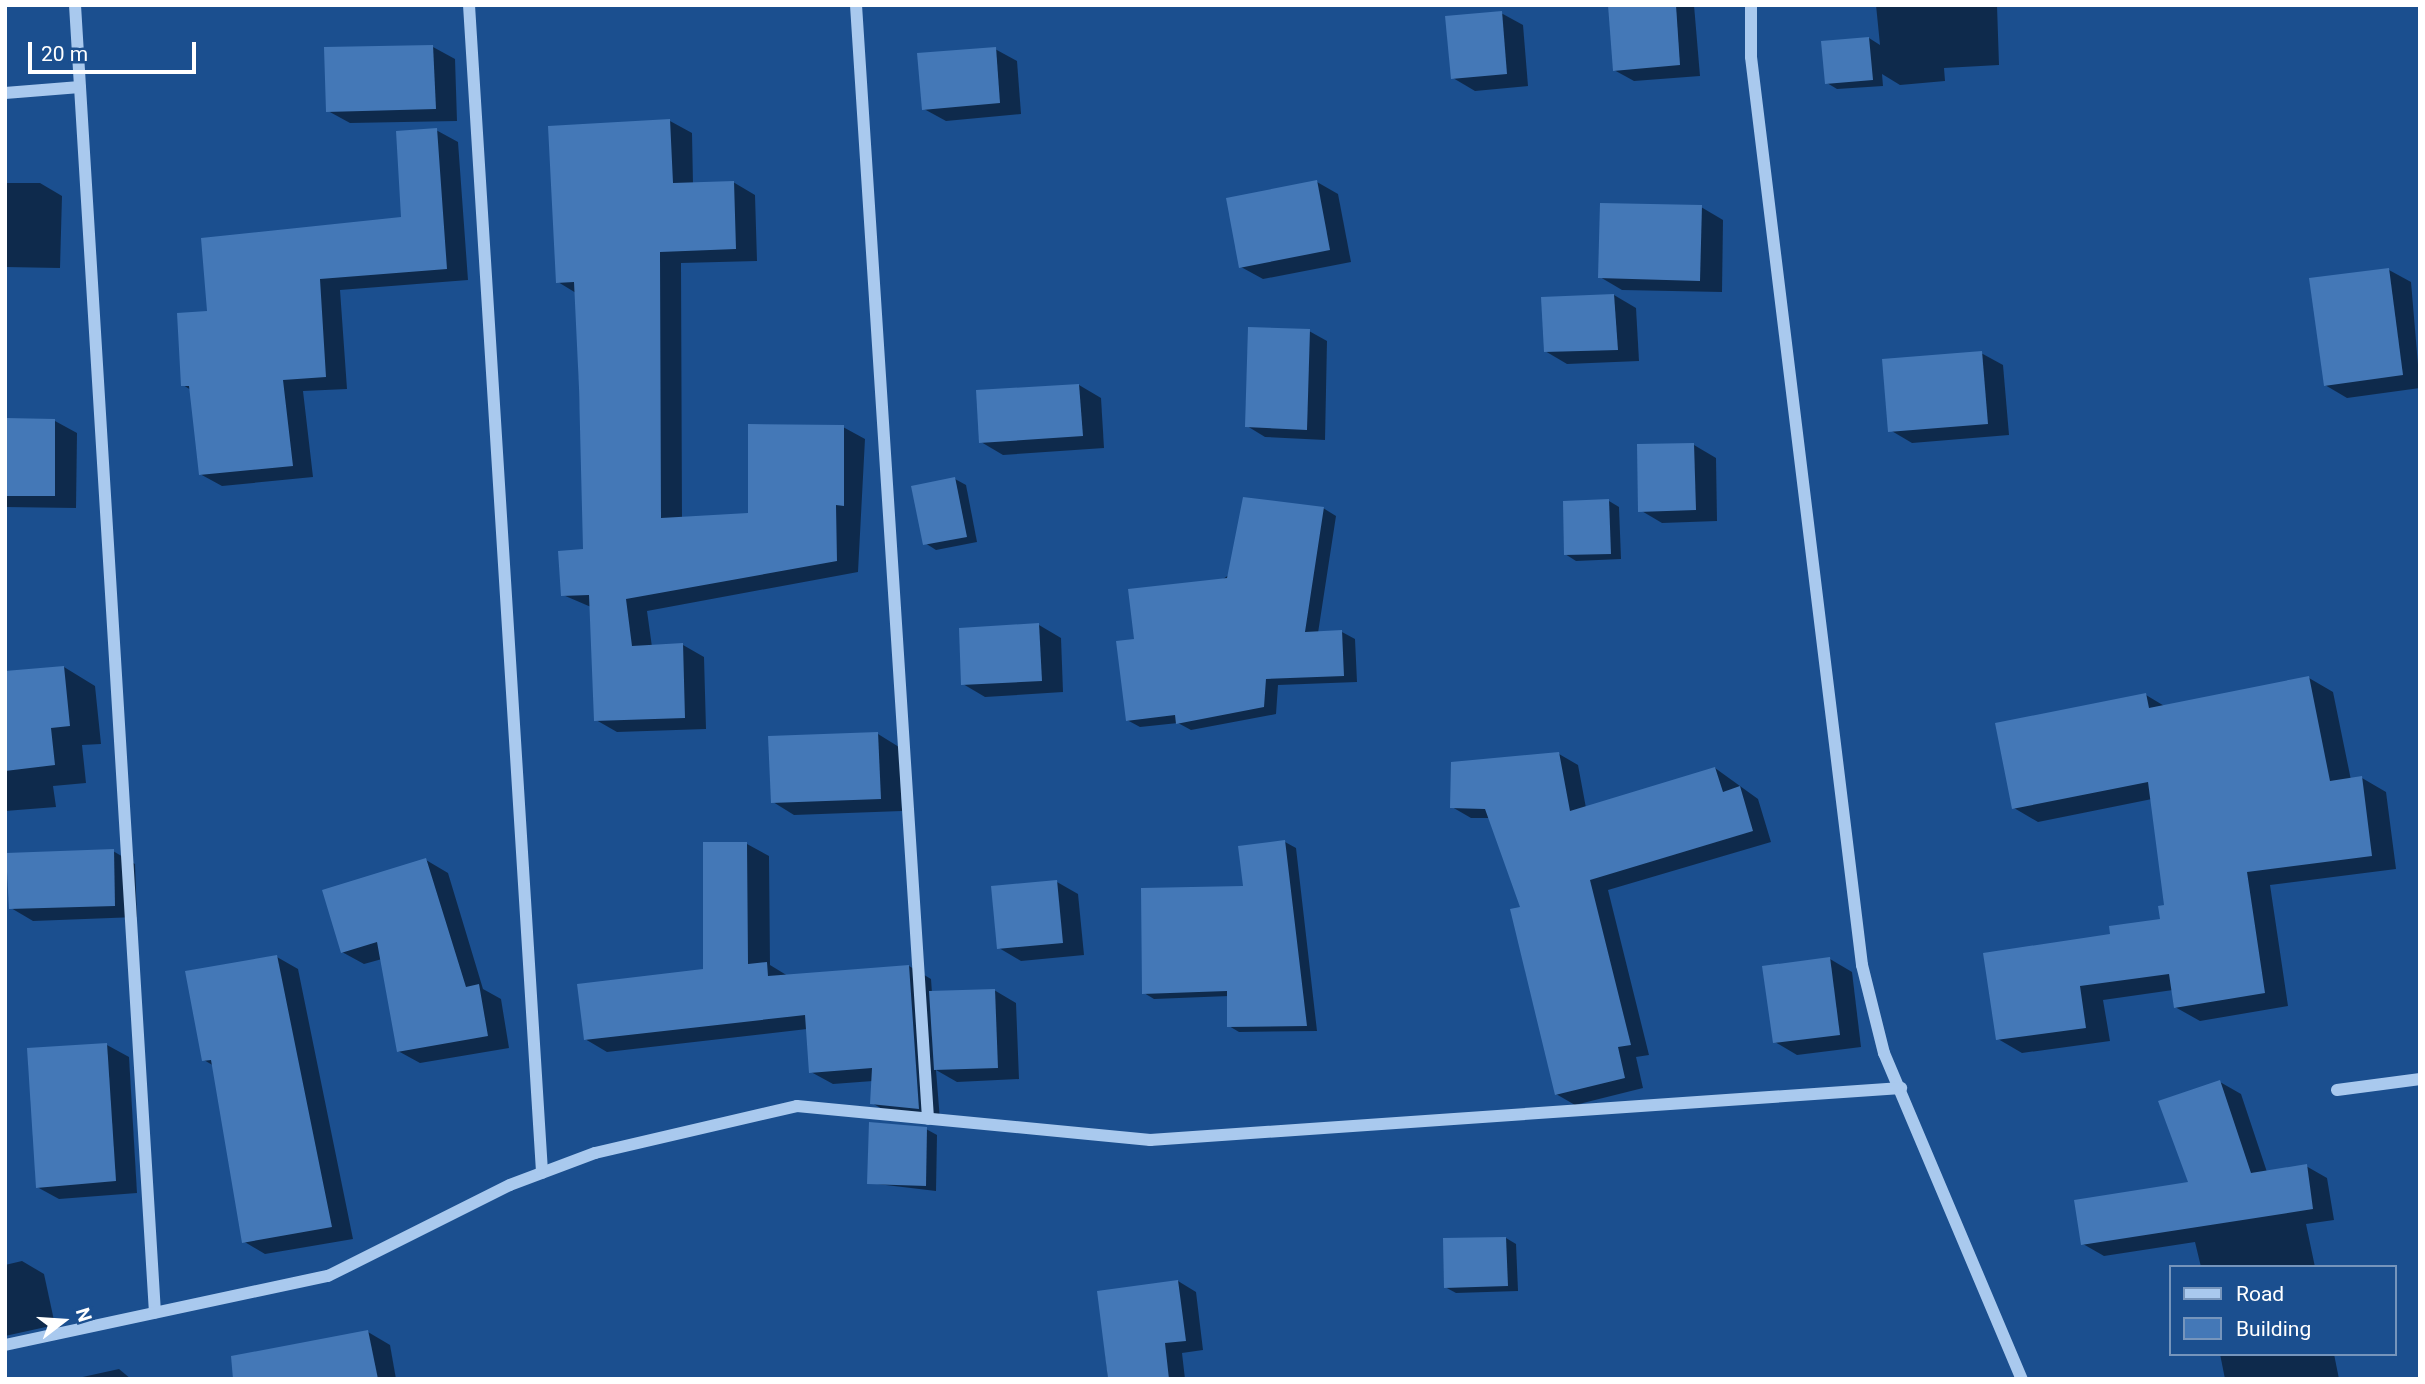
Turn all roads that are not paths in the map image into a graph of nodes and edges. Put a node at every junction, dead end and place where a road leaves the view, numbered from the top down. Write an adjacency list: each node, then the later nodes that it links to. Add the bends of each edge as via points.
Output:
1 (75, 5): 5 (street)
2 (469, 5): 11 (street)
3 (856, 5): 10 (street)
4 (1751, 5): 8 (street, via 1751,57 1862,965 1884,1053)
5 (80, 87): 6 (street); 12 (street)
6 (5, 93)
7 (2420, 1079): 9 (street)
8 (1901, 1088): 10 (street, via 1150,1140); 14 (street)
9 (2337, 1090)
10 (928, 1119): 11 (street, via 797,1106 595,1153)
11 (542, 1173): 12 (street, via 328,1276)
12 (155, 1313): 13 (street)
13 (5, 1345)
14 (2022, 1379)

